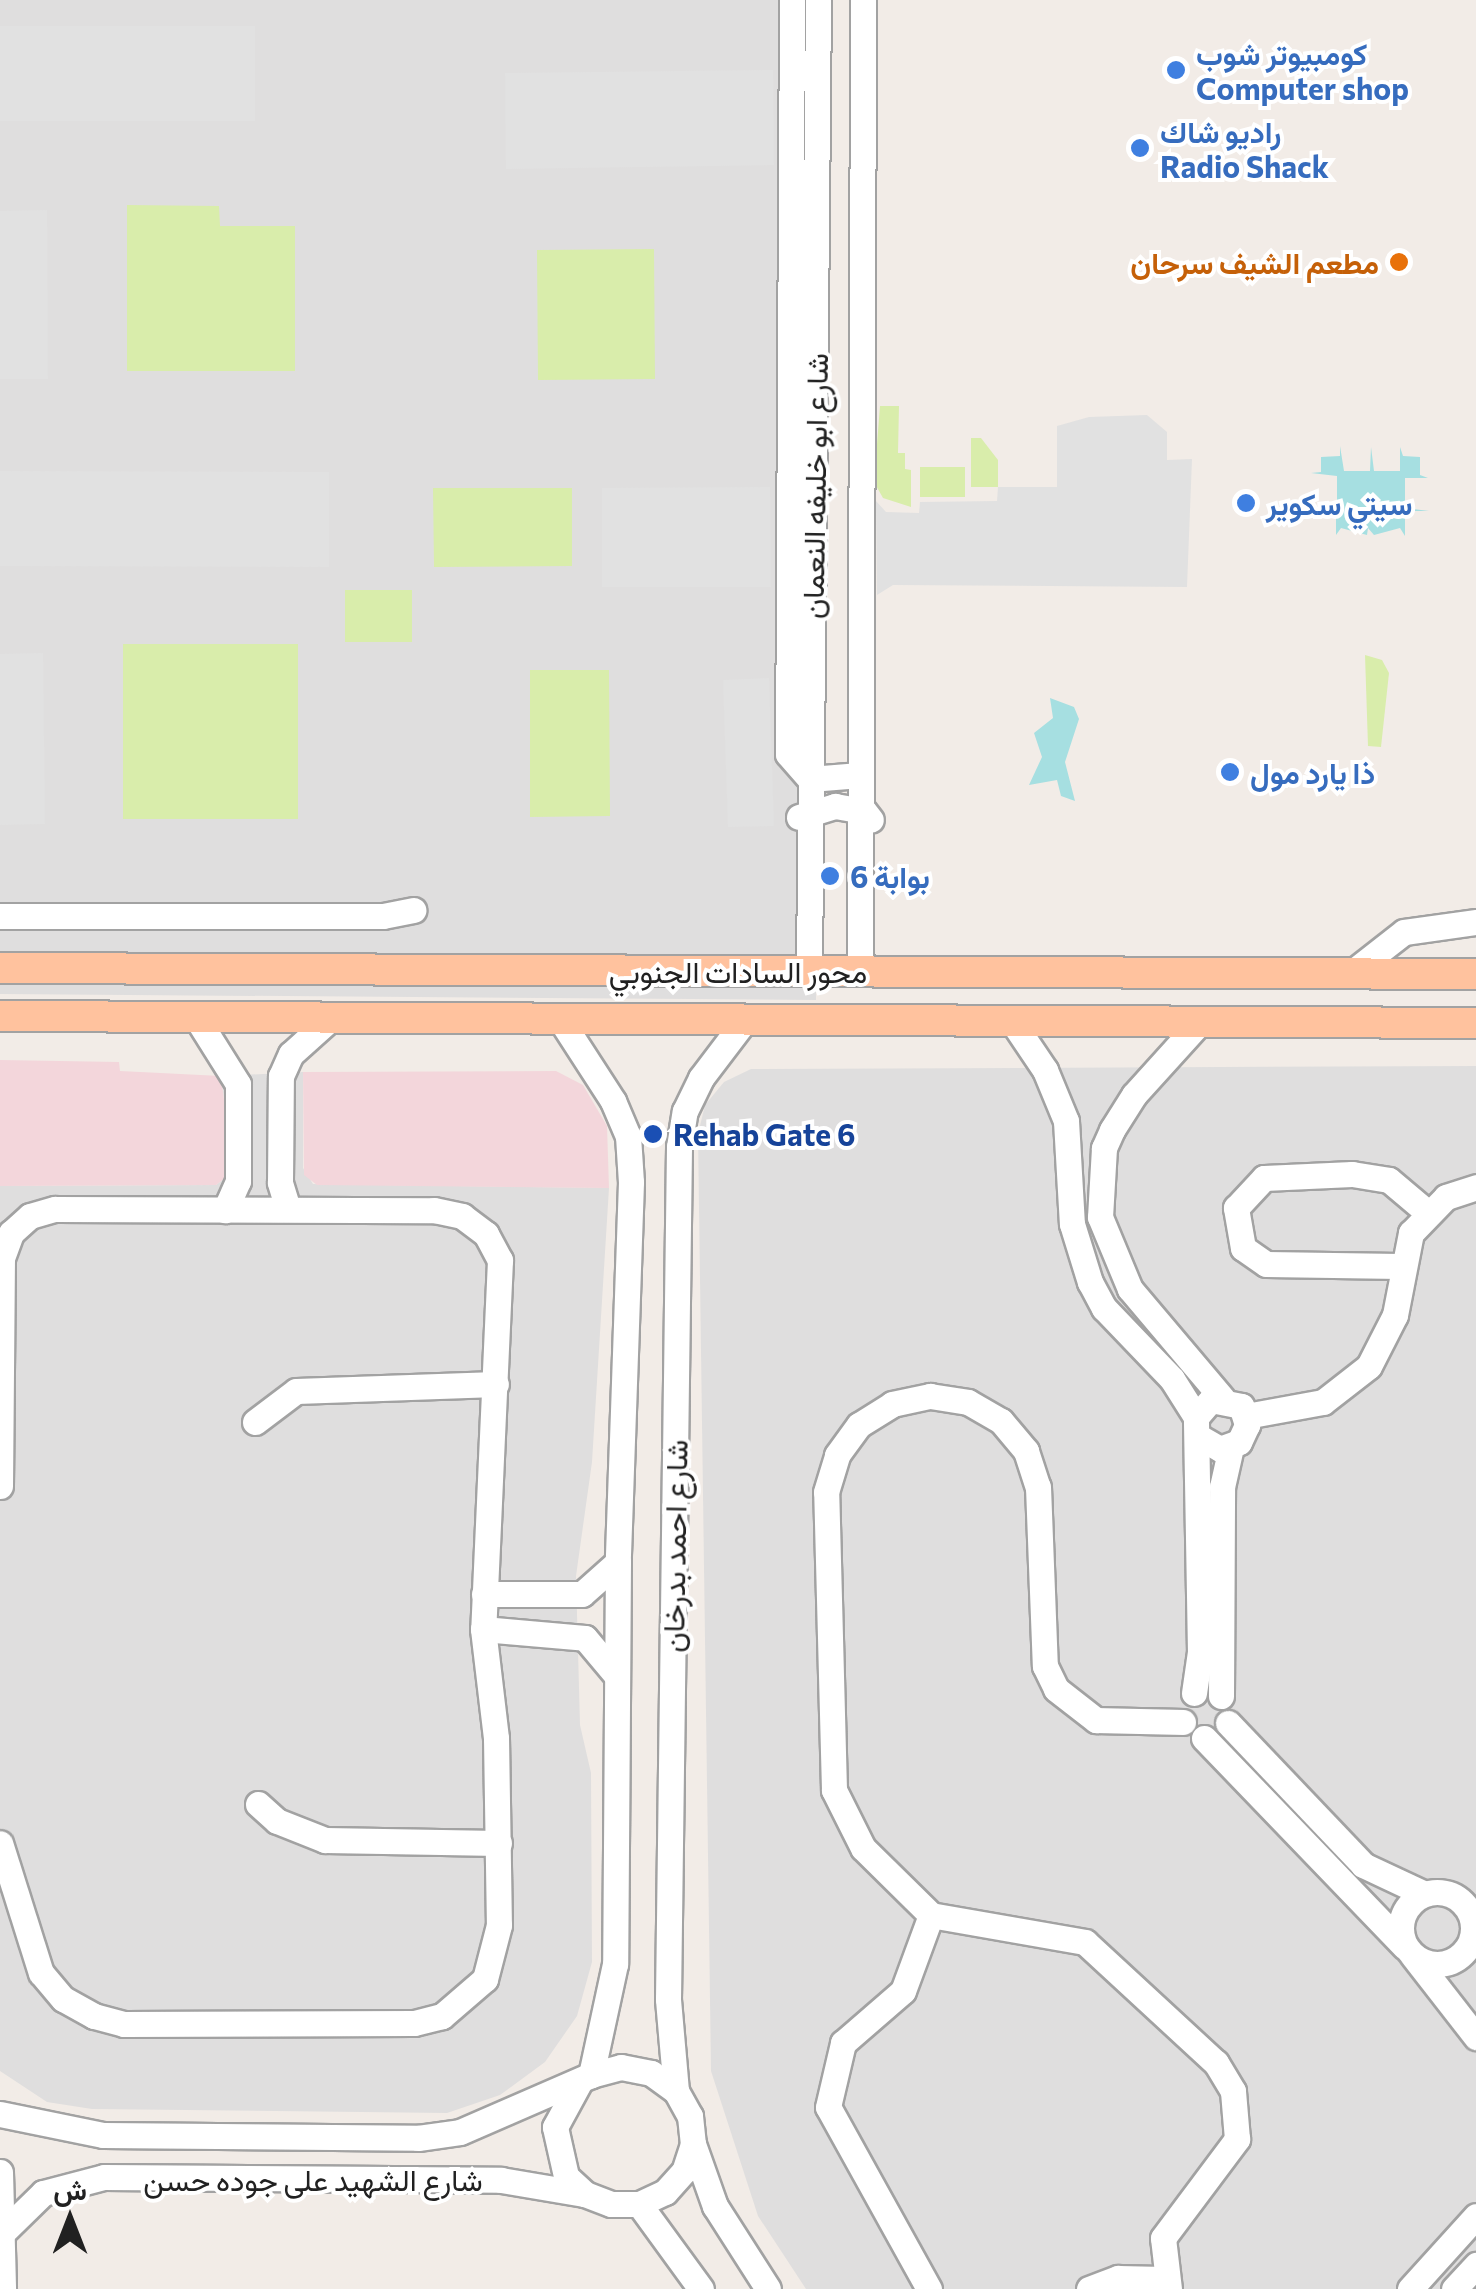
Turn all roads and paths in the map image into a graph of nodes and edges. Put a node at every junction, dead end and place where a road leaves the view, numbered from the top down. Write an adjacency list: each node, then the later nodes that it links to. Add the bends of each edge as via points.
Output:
1 (792, 0): 7 (street, via 786,736 792,764)
2 (818, 0): 4 (street, شارع ابو خليفه النعمان)
3 (863, 0): 5 (street, شارع ابو خليفه النعمان)
4 (818, 67): 5 (street); 7 (street, شارع ابو خليفه النعمان)
5 (863, 68): 6 (street, شارع ابو خليفه النعمان)
6 (860, 775): 7 (street); 9 (street, شارع ابو خليفه النعمان)
7 (810, 778): 8 (street, شارع ابو خليفه النعمان)
8 (810, 810): 9 (street); 15 (street, شارع ابو خليفه النعمان)
9 (860, 810): 14 (street, شارع ابو خليفه النعمان, via 872,824)
10 (414, 910): 11 (street, via 384,916)
11 (0, 916)
12 (1476, 922): 16 (street, via 1404,932)
13 (0, 968): 15 (main road, محور السادات الجنوبي)
14 (866, 971): 15 (main road, محور السادات الجنوبي); 16 (main road, محور السادات الجنوبي)
15 (801, 972)
16 (1350, 974): 17 (main road, محور السادات الجنوبي)
17 (1476, 974)
18 (0, 1016): 19 (main road, محور السادات الجنوبي)
19 (196, 1017): 20 (main road, محور السادات الجنوبي); 26 (street)
20 (331, 1018): 21 (main road, محور السادات الجنوبي); 27 (street, via 291,1054)
21 (560, 1019): 22 (main road, محور السادات الجنوبي); 46 (street, شارع احمد بدرخان, via 628,1136)
22 (745, 1020): 23 (main road, محور السادات الجنوبي); 65 (street, شارع احمد بدرخان, via 700,1078 679,1147 668,1999)
23 (1012, 1021): 24 (main road, محور السادات الجنوبي); 28 (street, via 1060,1099)
24 (1200, 1022): 25 (main road, محور السادات الجنوبي); 29 (street, via 1134,1095)
25 (1476, 1023)
26 (235, 1076): 27 (street); 30 (street)
27 (281, 1076): 31 (street)
28 (1070, 1146): 29 (street); 33 (street)
29 (1104, 1148): 34 (street)
30 (238, 1181): 31 (street); 36 (street)
31 (280, 1182): 35 (street)
32 (1476, 1186): 37 (street)
33 (1072, 1199): 34 (street); 43 (street, via 1079,1254 1104,1308 1172,1379)
34 (1102, 1200): 40 (street, via 1116,1267)
35 (288, 1209): 36 (street); 39 (street, via 434,1210 462,1216 486,1234 500,1260 502,1289)
36 (226, 1210): 45 (street, via 56,1209 30,1216 11,1234 2,1258)
37 (1427, 1212): 38 (street); 38 (street, via 1389,1180 1352,1174 1264,1178 1236,1208 1243,1248 1266,1264)
38 (1400, 1266): 41 (street, via 1395,1315 1369,1366 1323,1402)
39 (496, 1384): 42 (street, via 296,1390); 47 (street)
40 (1222, 1398): 41 (street); 43 (street, via 1202,1406)
41 (1246, 1416): 44 (street, via 1245,1434)
42 (255, 1422)
43 (1198, 1427): 44 (street); 50 (street, via 1200,1652)
44 (1232, 1447): 51 (street, via 1222,1487)
45 (0, 1486)
46 (618, 1562): 47 (street, via 582,1594); 49 (street, شارع احمد بدرخان)
47 (484, 1594): 48 (street)
48 (483, 1629): 49 (street, via 584,1638); 57 (street)
49 (616, 1675): 64 (street, شارع احمد بدرخان, via 615,1964)
50 (1194, 1693): 51 (street); 52 (street, via 1183,1706)
51 (1221, 1696): 53 (street)
52 (1182, 1722): 54 (street); 60 (street, via 1096,1720 1056,1690 1045,1666 1038,1487 1026,1450 1001,1421 968,1402 930,1396 892,1404 860,1424 836,1456 826,1492 834,1790 864,1848)
53 (1228, 1723): 54 (street, via 1219,1735); 58 (street, via 1363,1865)
54 (1204, 1738): 61 (street)
55 (258, 1804): 57 (street, via 277,1821 324,1840)
56 (0, 1843): 57 (street, via 40,1973 63,2000 94,2016 144,2024 414,2023 442,2016 466,2001 496,1953)
57 (500, 1843)
58 (1426, 1894): 59 (street, via 1451,1894); 61 (street, via 1405,1909)
59 (1473, 1908): 62 (street)
60 (930, 1915): 75 (street, via 1085,1942 1216,2062 1233,2091 1237,2140 1163,2238); 79 (street, via 903,1991 843,2043 828,2084 828,2108)
61 (1408, 1951): 62 (street, via 1435,1965); 63 (street)
62 (1471, 1958)
63 (1476, 2038)
64 (585, 2079): 65 (street, via 621,2067 651,2073); 66 (street, شارع الشهيد على جوده حسن, via 460,2132 418,2138 103,2135); 69 (street, via 563,2102 555,2140 566,2176)
65 (676, 2091): 67 (street, via 690,2116)
66 (0, 2114)
67 (692, 2144): 70 (street, via 684,2170 665,2192); 78 (street, via 716,2206)
68 (0, 2172): 72 (street)
69 (585, 2194): 70 (street, via 611,2204); 72 (street, شارع الشهيد على جوده حسن, via 459,2179 104,2177 43,2193)
70 (640, 2204): 77 (street)
71 (1476, 2216): 74 (street)
72 (1, 2235): 76 (street)
73 (1476, 2265): 82 (street)
74 (1430, 2268): 81 (street); 82 (street)
75 (1166, 2284): 80 (street, via 1118,2278)
76 (2, 2289)
77 (701, 2289)
78 (768, 2289)
79 (929, 2289)
80 (1089, 2289)
81 (1410, 2289)
82 (1453, 2289)

